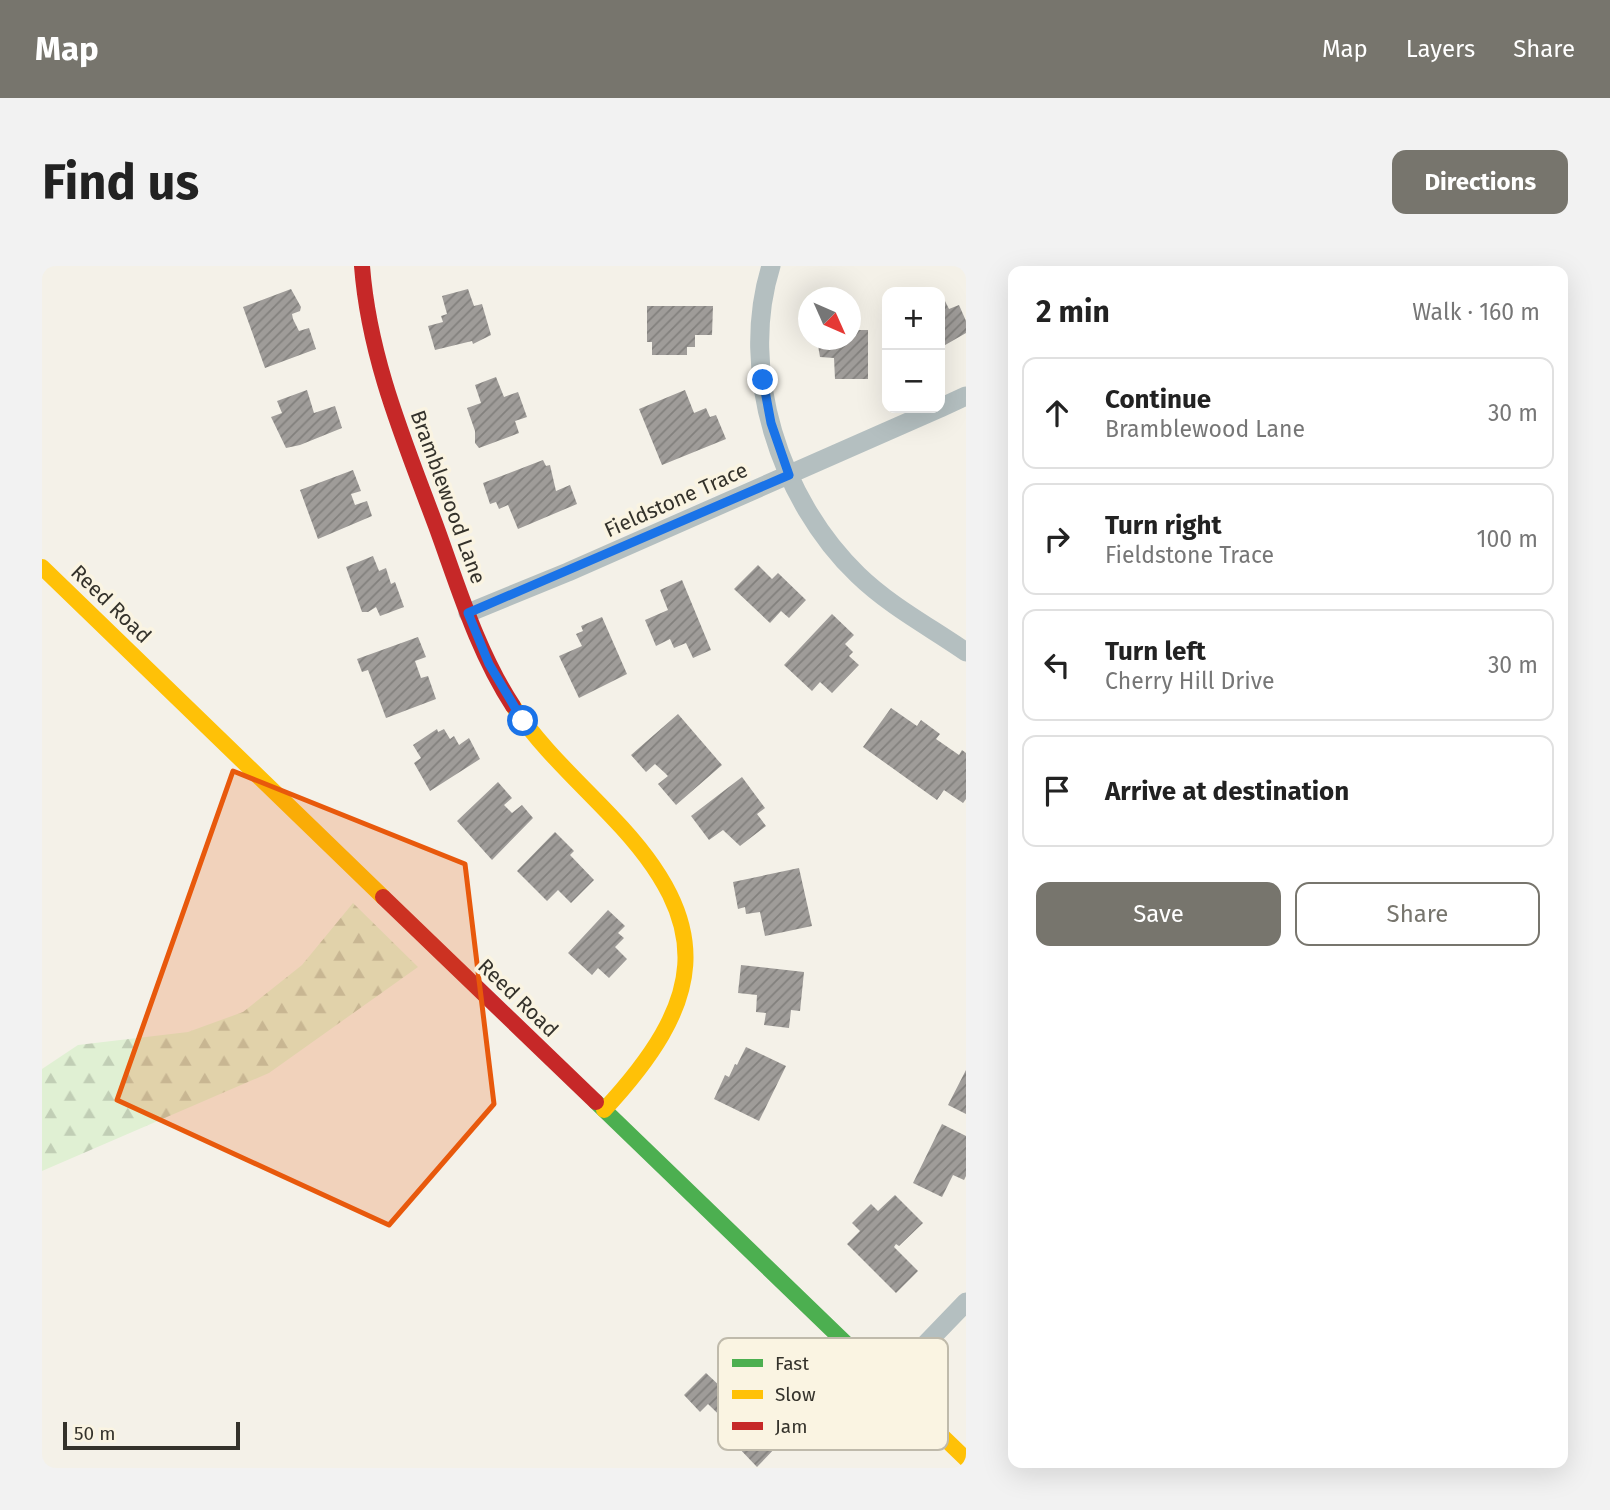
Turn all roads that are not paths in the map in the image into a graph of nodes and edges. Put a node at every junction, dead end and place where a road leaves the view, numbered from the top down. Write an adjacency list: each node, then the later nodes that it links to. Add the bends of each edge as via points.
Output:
1 (362, 266): 8 (main road, Bramblewood Lane, via 379,370)
2 (771, 266): 6 (street, via 760,336 763,380 771,423)
3 (966, 396): 4 (street, Fieldstone Trace)
4 (945, 406)
5 (929, 413): 6 (street, Fieldstone Trace)
6 (789, 475): 8 (street, Fieldstone Trace); 9 (street, via 821,532 857,574 900,610)
7 (42, 567): 10 (main road, Reed Road)
8 (468, 613): 10 (main road, Bramblewood Lane, via 489,664 523,721 559,766 651,859 680,918 685,973 674,1016 660,1045)
9 (966, 652)
10 (604, 1110): 12 (main road, Reed Road)
11 (966, 1301): 13 (street)
12 (840, 1338)
13 (931, 1338)
14 (948, 1442): 15 (main road, Reed Road)
15 (966, 1460)

